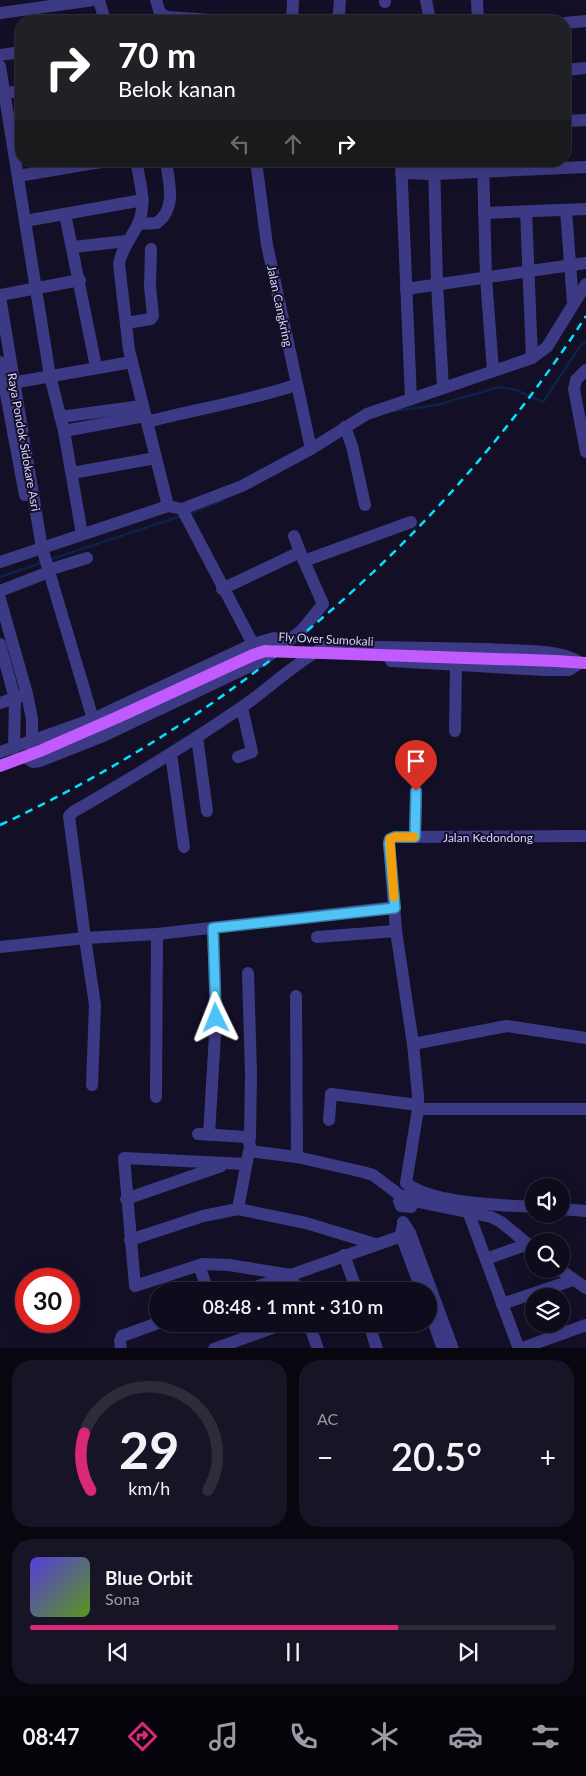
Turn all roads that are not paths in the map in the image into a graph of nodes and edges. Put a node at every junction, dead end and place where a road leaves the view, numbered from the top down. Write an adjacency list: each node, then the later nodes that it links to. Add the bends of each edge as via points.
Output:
1 (94, 0): 7 (street)
2 (99, 0): 8 (street)
3 (156, 0): 9 (street)
4 (293, 0): 10 (street)
5 (340, 0): 11 (street)
6 (477, 0): 12 (street)
7 (0, 13)
8 (103, 15)
9 (164, 15)
10 (292, 15)
11 (339, 15)
12 (478, 15)
13 (586, 21): 14 (street)
14 (571, 22)
15 (15, 53): 16 (street)
16 (0, 55)
17 (0, 66): 21 (street)
18 (586, 68): 19 (street)
19 (571, 69)
20 (15, 92): 21 (street)
21 (4, 93): 24 (street)
22 (586, 120): 23 (street)
23 (571, 121)
24 (15, 126)
25 (15, 137): 26 (street)
26 (13, 154): 27 (street); 28 (street)
27 (0, 157)
28 (15, 163)
29 (16, 167): 40 (street)
30 (71, 167): 40 (street)
31 (137, 167): 41 (street)
32 (167, 167): 48 (street, via 172,197 168,210 157,223)
33 (257, 167): 72 (street, Jalan Cangkring, via 267,245)
34 (401, 167): 39 (street); 60 (street)
35 (458, 167): 39 (street)
36 (483, 167): 45 (street)
37 (571, 167): 38 (street)
38 (586, 167)
39 (434, 168): 57 (street)
40 (18, 176): 47 (street)
41 (143, 200): 46 (street); 48 (street)
42 (566, 210): 43 (street); 44 (street); 53 (street)
43 (586, 210)
44 (526, 212): 45 (street); 54 (street)
45 (484, 213): 55 (street)
46 (65, 214): 47 (street); 50 (street)
47 (25, 221): 59 (street)
48 (138, 224): 49 (street)
49 (126, 241): 50 (street); 63 (street, via 120,264)
50 (73, 247): 56 (street)
51 (151, 249): 63 (street, via 153,316)
52 (586, 263): 53 (street)
53 (570, 266): 54 (street); 62 (street)
54 (530, 272): 55 (street); 64 (street)
55 (486, 278): 57 (street); 69 (street)
56 (80, 280): 59 (street); 67 (street)
57 (437, 284): 60 (street); 73 (street)
58 (586, 284): 62 (street)
59 (36, 289): 61 (street); 70 (street)
60 (406, 289): 74 (street)
61 (0, 296): 71 (street, Raya Pondok Sidokare Asri)
62 (573, 303): 64 (street, via 548,346)
63 (126, 323): 66 (street)
64 (532, 358): 69 (street)
65 (0, 362): 71 (street)
66 (132, 362): 67 (street); 75 (street)
67 (96, 368): 70 (street)
68 (586, 370): 80 (street, via 576,380 574,389)
69 (493, 371): 73 (street)
70 (50, 376): 71 (street); 76 (street)
71 (6, 384): 94 (street, Raya Pondok Sidokare Asri)
72 (296, 385): 75 (street, via 254,399); 81 (street, Jalan Cangkring)
73 (443, 387): 74 (street)
74 (411, 399): 79 (street, via 368,414)
75 (145, 414): 77 (street); 83 (street)
76 (60, 417): 77 (street); 78 (street)
77 (107, 417): 78 (street)
78 (64, 430): 84 (street)
79 (346, 431): 81 (street); 85 (street)
80 (584, 434): 82 (street)
81 (311, 449): 87 (street)
82 (586, 452)
83 (156, 458): 84 (street); 86 (street)
84 (72, 472): 89 (street)
85 (365, 505)
86 (168, 506): 87 (street); 89 (street)
87 (184, 515): 95 (street)
88 (411, 522): 91 (street)
89 (82, 534): 94 (street)
90 (294, 536): 91 (street)
91 (302, 556): 95 (street); 98 (street, via 323,604 302,630)
92 (87, 558): 94 (street)
93 (0, 562): 94 (street)
94 (43, 563): 96 (street); 111 (street, Raya Pondok Sidokare Asri)
95 (222, 589): 100 (street)
96 (0, 591)
97 (0, 599): 107 (street)
98 (287, 642): 100 (street, via 274,638); 115 (street, via 263,660 100,737 40,761 33,762)
99 (0, 644): 102 (street)
100 (253, 644): 111 (street)
101 (486, 650): 103 (street, via 335,645 326,646); 104 (street, via 555,654 573,657); 106 (street, via 487,662)
102 (2, 658): 108 (street)
103 (304, 658): 105 (street, via 328,656); 110 (street)
104 (583, 663): 106 (street, via 569,670); 115 (main road, Fly Over Sumokali, bridge, via 266,651)
105 (456, 665): 106 (street); 112 (street)
106 (481, 666)
107 (27, 694): 108 (street); 115 (street, via 32,719)
108 (15, 699): 109 (street); 114 (street)
109 (0, 703)
110 (242, 708): 113 (street); 118 (street, via 252,752)
111 (89, 721): 115 (street)
112 (455, 731)
113 (197, 737): 117 (street); 121 (street)
114 (14, 748): 115 (street); 116 (street)
115 (32, 751): 119 (main road, Fly Over Sumokali)
116 (0, 752)
117 (171, 754): 124 (street); 130 (street, via 70,815)
118 (238, 757)
119 (0, 766)
120 (416, 791): 123 (street)
121 (207, 810)
122 (586, 836): 123 (street, Jalan Kedondong)
123 (415, 837): 125 (street, Jalan Kedondong, via 390,839)
124 (184, 847)
125 (395, 908): 126 (street); 127 (street)
126 (213, 928): 128 (street); 141 (street, via 216,1018 203,1135)
127 (396, 931): 129 (street); 135 (street)
128 (157, 934): 130 (street); 137 (street)
129 (316, 937)
130 (85, 938): 131 (street); 136 (street, via 95,1005)
131 (0, 948)
132 (248, 973): 141 (street, via 252,1073)
133 (296, 996): 142 (street)
134 (586, 1038): 135 (street, via 508,1026)
135 (414, 1044): 138 (street)
136 (92, 1085)
137 (156, 1097)
138 (418, 1107): 139 (street); 140 (street, via 331,1094); 146 (street, via 406,1181)
139 (586, 1109)
140 (329, 1120)
141 (250, 1144): 142 (street); 144 (street)
142 (297, 1158): 146 (street, via 368,1173)
143 (228, 1163): 144 (street); 145 (street); 145 (street, via 126,1157 123,1161)
144 (245, 1164): 148 (street)
145 (126, 1199): 153 (street)
146 (411, 1199): 147 (street); 151 (street); 152 (street)
147 (525, 1206)
148 (238, 1209): 153 (street, via 203,1216); 155 (street, via 306,1223)
149 (570, 1210): 150 (street)
150 (586, 1211)
151 (469, 1214): 154 (street, via 491,1217); 158 (street)
152 (405, 1230): 155 (street); 167 (street)
153 (130, 1240): 159 (street, via 135,1286)
154 (525, 1241)
155 (375, 1244): 157 (street)
156 (525, 1248): 158 (street)
157 (344, 1255): 160 (street); 166 (street)
158 (486, 1259): 169 (street)
159 (199, 1265): 160 (street, via 211,1263); 163 (street)
160 (290, 1275): 164 (street); 165 (street)
161 (570, 1278): 162 (street)
162 (573, 1280): 168 (street); 169 (street)
163 (205, 1282)
164 (270, 1282)
165 (293, 1282)
166 (354, 1282)
167 (422, 1282)
168 (586, 1288)
169 (502, 1304): 181 (street)
170 (437, 1322): 176 (street)
171 (586, 1325): 181 (street)
172 (149, 1326): 177 (street, via 122,1336)
173 (260, 1332): 178 (street)
174 (312, 1332): 179 (street)
175 (372, 1332): 180 (street)
176 (446, 1343)
177 (121, 1348)
178 (214, 1348)
179 (318, 1348)
180 (378, 1348)
181 (520, 1348)

